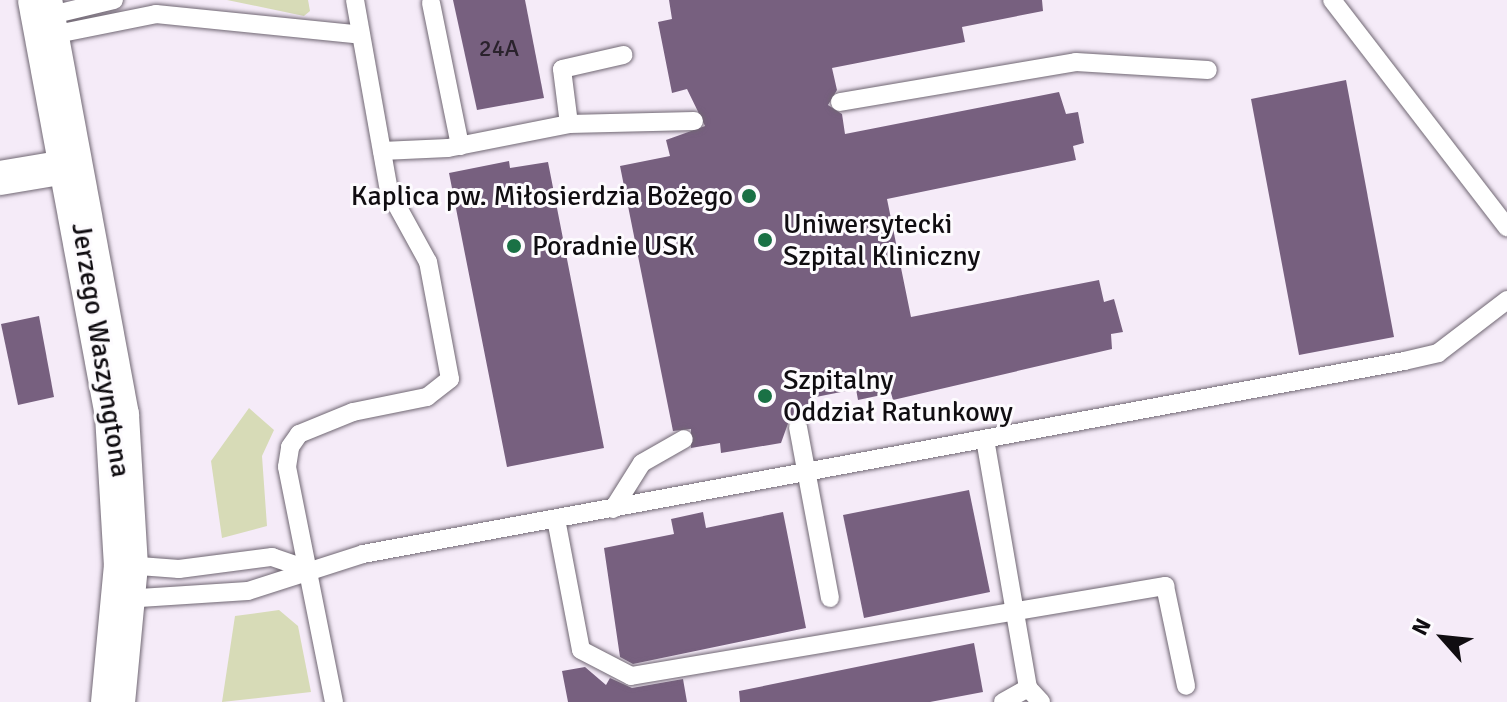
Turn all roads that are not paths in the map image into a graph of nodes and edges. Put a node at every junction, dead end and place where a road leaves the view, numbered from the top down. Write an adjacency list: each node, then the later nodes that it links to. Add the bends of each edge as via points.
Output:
1 (114, 0): 5 (lane)
2 (355, 0): 6 (lane)
3 (1332, 0): 16 (lane)
4 (431, 3): 12 (lane)
5 (44, 18): 6 (lane, via 156,14); 14 (street, Jerzego Waszyngtona)
6 (361, 35): 13 (lane)
7 (623, 55): 11 (lane, via 562,69)
8 (1208, 70): 9 (lane, via 1076,62)
9 (840, 102)
10 (694, 121): 11 (lane)
11 (569, 124): 12 (lane)
12 (460, 146): 13 (lane)
13 (382, 151): 24 (lane, via 389,191 428,262 450,379 427,397 353,412 299,434 287,467)
14 (71, 166): 15 (street); 25 (street, Jerzego Waszyngtona, via 117,415)
15 (0, 178)
16 (1507, 227)
17 (1507, 300): 20 (lane, via 1438,353)
18 (798, 427): 21 (lane)
19 (684, 439): 22 (lane, via 642,463)
20 (985, 439): 21 (lane); 27 (lane)
21 (807, 475): 22 (lane); 26 (lane)
22 (613, 509): 23 (lane)
23 (556, 519): 24 (lane); 27 (lane, via 581,650 631,676)
24 (307, 569): 25 (lane, via 248,591); 25 (lane, via 272,557); 31 (lane)
25 (125, 582): 30 (street, Jerzego Waszyngtona)
26 (830, 598)
27 (1018, 615): 28 (lane, via 1165,586); 29 (lane)
28 (1186, 686)
29 (1035, 695): 32 (lane)
30 (113, 702)
31 (334, 702)
32 (1003, 702)

